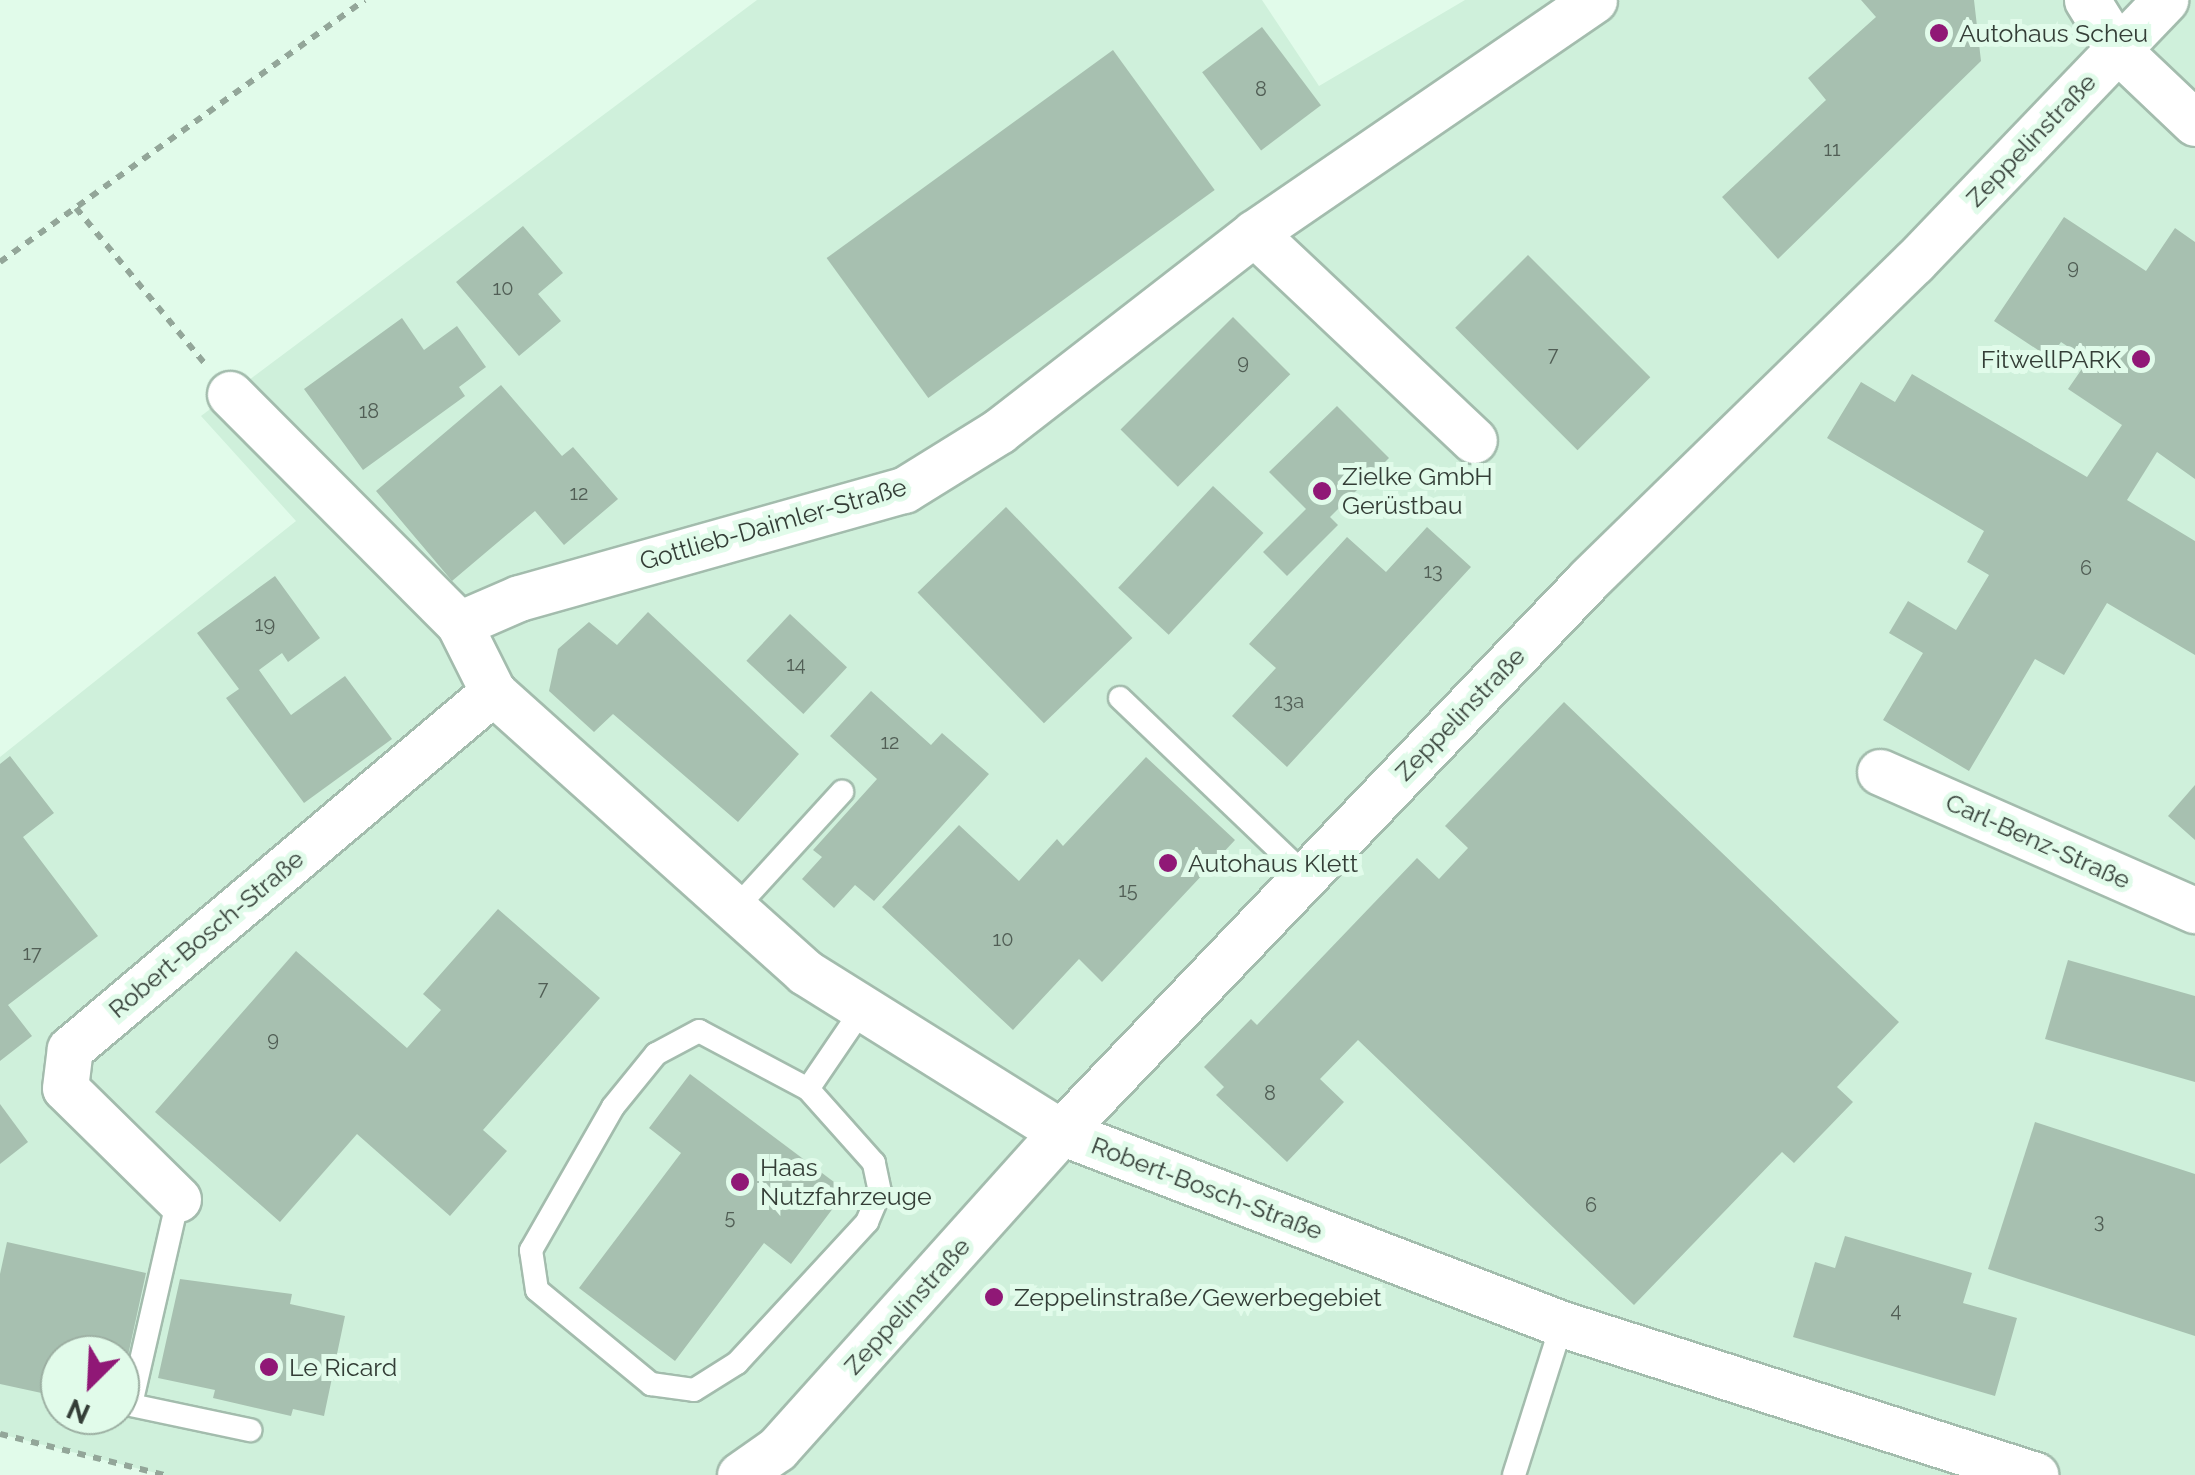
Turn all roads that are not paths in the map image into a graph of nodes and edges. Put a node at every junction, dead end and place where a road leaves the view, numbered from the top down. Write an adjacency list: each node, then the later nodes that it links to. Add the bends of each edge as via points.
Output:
1 (1594, 0): 6 (street, Gottlieb-Daimler-Straße)
2 (2088, 0): 4 (street)
3 (2165, 0): 4 (street, Zeppelinstraße)
4 (2118, 50): 5 (street); 14 (street, Zeppelinstraße, via 1914,262 1589,579)
5 (2195, 123)
6 (1254, 233): 8 (street); 9 (street, Gottlieb-Daimler-Straße, via 999,431 904,490 519,598)
7 (230, 394): 9 (street, Robert-Bosch-Straße)
8 (1474, 440)
9 (459, 624): 10 (street, Robert-Bosch-Straße)
10 (494, 692): 15 (street, Robert-Bosch-Straße); 20 (street, Robert-Bosch-Straße, via 70,1049 65,1088)
11 (1120, 698): 14 (lane)
12 (1880, 772): 16 (street, Carl-Benz-Straße)
13 (842, 792): 15 (lane)
14 (1306, 876): 19 (street, Zeppelinstraße)
15 (735, 909): 17 (street, Robert-Bosch-Straße, via 805,972)
16 (2195, 910)
17 (863, 1008): 18 (lane); 19 (street, Robert-Bosch-Straße)
18 (808, 1089): 18 (lane, via 874,1163 880,1192 867,1222 737,1363 694,1390 651,1384 537,1290 531,1250 613,1107 656,1054 699,1031)
19 (1061, 1132): 21 (street, Robert-Bosch-Straße); 23 (street, Zeppelinstraße)
20 (178, 1199): 22 (lane, via 132,1405)
21 (1562, 1324): 25 (lane); 26 (street, Robert-Bosch-Straße)
22 (250, 1430)
23 (771, 1462): 24 (street, Zeppelinstraße)
24 (740, 1475)
25 (1514, 1475)
26 (2035, 1475)

